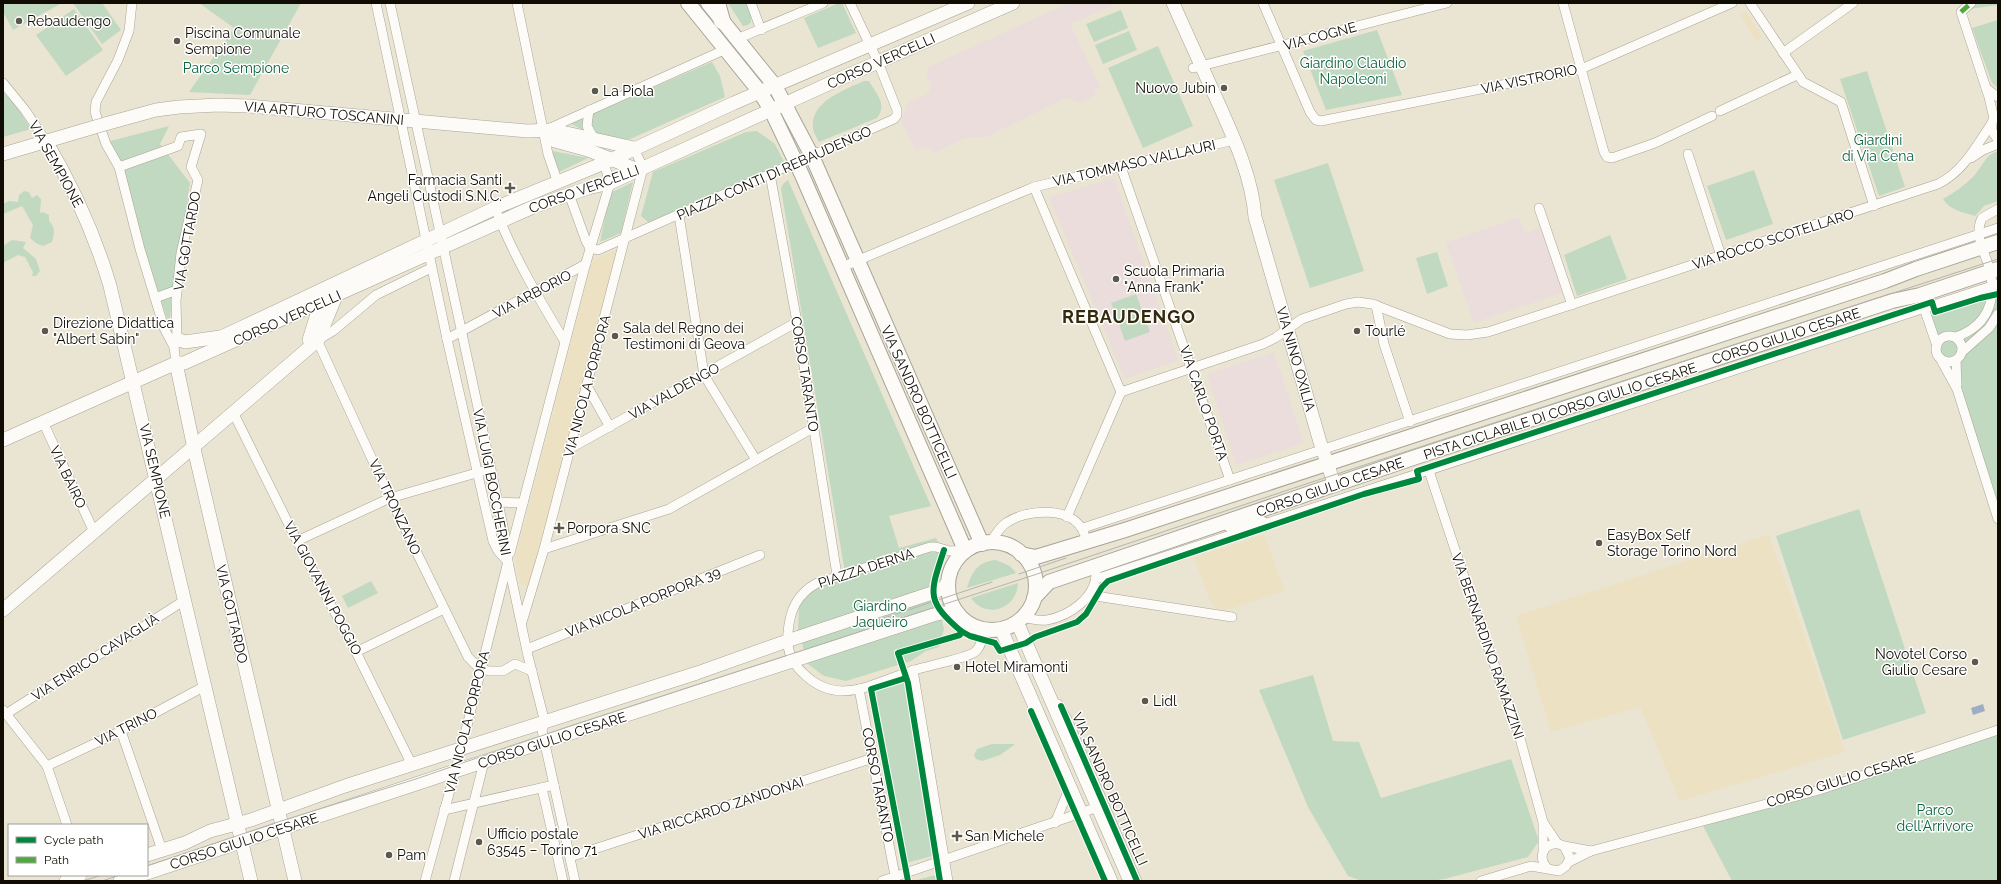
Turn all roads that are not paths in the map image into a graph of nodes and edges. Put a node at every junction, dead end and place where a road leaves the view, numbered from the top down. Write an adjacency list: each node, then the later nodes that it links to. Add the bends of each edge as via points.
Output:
1 (132, 3): 57 (street, VIA GOTTARDO, via 129,31 118,60 94,107 106,144)
2 (376, 3): 42 (street, VIA LUIGI BOCCHERINI)
3 (390, 3): 43 (street, VIA LUIGI BOCCHERINI)
4 (517, 3): 44 (street)
5 (688, 3): 27 (main road, VIA SANDRO BOTTICELLI)
6 (708, 3): 22 (main road, VIA SANDRO BOTTICELLI)
7 (717, 3): 22 (highway)
8 (751, 3): 23 (street)
9 (823, 3): 23 (street)
10 (850, 3): 25 (street, PIAZZA CONTI DI REBAUDENGO)
11 (968, 3): 25 (street, CORSO VERCELLI)
12 (1013, 3): 29 (street, CORSO VERCELLI)
13 (1164, 3): 30 (street, VIA NINO OXILIA)
14 (1173, 3): 30 (street, VIA NINO OXILIA)
15 (1263, 3): 26 (street)
16 (1447, 3): 26 (street, VIA COGNE)
17 (1563, 3): 31 (street)
18 (1732, 3): 31 (street, VIA VISTRORIO)
19 (1750, 3): 28 (street)
20 (1853, 3): 28 (street)
21 (1971, 3): 35 (street, via 1961,12)
22 (722, 21): 24 (main road, VIA SANDRO BOTTICELLI)
23 (760, 30): 24 (street)
24 (737, 40): 34 (main road, VIA SANDRO BOTTICELLI)
25 (870, 46): 29 (street, PIAZZA CONTI DI REBAUDENGO); 34 (street, CORSO VERCELLI)
26 (1282, 47): 30 (street, VIA COGNE); 31 (street, VIA VISTRORIO, via 1310,112 1316,120 1324,121)
27 (724, 50): 36 (main road, VIA SANDRO BOTTICELLI); 39 (street)
28 (1783, 53): 32 (street)
29 (878, 62): 38 (street, CORSO VERCELLI); 53 (street, PIAZZA CONTI DI REBAUDENGO, via 897,110 896,117)
30 (1197, 67): 48 (street, VIA NINO OXILIA)
31 (1581, 69): 32 (street, via 1604,152 1608,158 1651,145)
32 (1797, 75): 65 (street, via 1805,83 1841,102)
33 (3, 83): 46 (street, VIA SEMPIONE)
34 (775, 86): 36 (street, CORSO VERCELLI); 38 (main road, VIA SANDRO BOTTICELLI)
35 (1986, 88): 37 (street); 41 (street)
36 (760, 92): 40 (main road, VIA SANDRO BOTTICELLI); 50 (street, CORSO VERCELLI)
37 (1998, 97)
38 (785, 103): 40 (street, CORSO VERCELLI); 53 (main road, VIA SANDRO BOTTICELLI)
39 (589, 110): 44 (street); 45 (street, via 587,126)
40 (771, 110): 56 (main road, VIA SANDRO BOTTICELLI); 59 (street, CORSO VERCELLI)
41 (1994, 119): 47 (street, via 1992,131); 55 (street, VIA ROCCO SCOTELLARO)
42 (400, 120): 43 (street, VIA ARTURO TOSCANINI); 46 (street, VIA ARTURO TOSCANINI, bridge, via 249,106 199,106 156,110); 77 (street, VIA LUIGI BOCCHERINI)
43 (416, 121): 44 (street, VIA ARTURO TOSCANINI); 72 (street, VIA LUIGI BOCCHERINI)
44 (544, 132): 45 (street, VIA ARTURO TOSCANINI, via 553,130); 54 (street, VIA ARTURO TOSCANINI, via 550,139 588,150); 61 (street, via 550,163)
45 (594, 139): 50 (street, VIA ARTURO TOSCANINI)
46 (50, 140): 51 (street, VIA ARTURO TOSCANINI); 111 (street, VIA SEMPIONE, via 100,254)
47 (1998, 140)
48 (1230, 141): 58 (street, VIA TOMMASO VALLAURI); 95 (street, VIA NINO OXILIA, via 1254,202 1254,218)
49 (1998, 144): 55 (street, VIA ROCCO SCOTELLARO)
50 (634, 148): 54 (street, CORSO VERCELLI); 59 (street)
51 (3, 154)
52 (1688, 154): 79 (street)
53 (812, 156): 56 (street, PIAZZA CONTI DI REBAUDENGO); 80 (main road, VIA SANDRO BOTTICELLI)
54 (609, 161): 59 (street, VIA ARTURO TOSCANINI); 61 (street, CORSO VERCELLI); 62 (street)
55 (1967, 161): 65 (street, VIA ROCCO SCOTELLARO, via 1938,184)
56 (796, 162): 60 (street, PIAZZA CONTI DI REBAUDENGO); 82 (main road, VIA SANDRO BOTTICELLI)
57 (119, 167): 85 (street, VIA GOTTARDO, via 178,146 181,137 201,134 191,167 198,180 181,253); 89 (street, VIA GOTTARDO)
58 (1121, 167): 63 (street, VIA TOMMASO VALLAURI); 109 (street, VIA CARLO PORTA)
59 (640, 169): 62 (street, CORSO VERCELLI); 73 (street, VIA NICOLA PORPORA)
60 (770, 174): 69 (street, PIAZZA CONTI DI REBAUDENGO); 94 (street, CORSO TARANTO)
61 (558, 183): 66 (street, CORSO VERCELLI)
62 (610, 183): 64 (street, CORSO VERCELLI); 78 (street, VIA NICOLA PORPORA)
63 (1034, 187): 80 (street); 114 (street)
64 (569, 194): 70 (street, CORSO VERCELLI); 78 (street)
65 (1874, 206): 79 (street, VIA ROCCO SCOTELLARO)
66 (494, 208): 70 (street); 72 (street, CORSO VERCELLI)
67 (1539, 208): 91 (street)
68 (1998, 209): 74 (street, via 1982,218 1978,227)
69 (679, 215): 73 (street, PIAZZA CONTI DI REBAUDENGO); 110 (street)
70 (500, 222): 76 (street, CORSO VERCELLI); 86 (street)
71 (1998, 228): 74 (street, CORSO GIULIO CESARE)
72 (441, 233): 76 (street, VIA LUIGI BOCCHERINI); 77 (street, CORSO VERCELLI)
73 (626, 238): 78 (street, PIAZZA CONTI DI REBAUDENGO); 112 (street, VIA NICOLA PORPORA)
74 (1980, 241): 75 (main road, CORSO GIULIO CESARE); 84 (street); 116 (street, CORSO GIULIO CESARE); 117 (main road, CORSO GIULIO CESARE, via 1884,281)
75 (1998, 242)
76 (444, 247): 77 (street, CORSO VERCELLI); 96 (street, VIA LUIGI BOCCHERINI)
77 (427, 248): 83 (street, VIA LUIGI BOCCHERINI); 87 (street, CORSO VERCELLI); 88 (street, CORSO VERCELLI)
78 (594, 250): 81 (street, VIA NICOLA PORPORA)
79 (1721, 256): 91 (street, VIA ROCCO SCOTELLARO)
80 (857, 260): 82 (street); 143 (main road, VIA SANDRO BOTTICELLI)
81 (585, 266): 86 (street, VIA ARBORIO); 101 (street, VIA NICOLA PORPORA)
82 (842, 267): 145 (main road, VIA SANDRO BOTTICELLI)
83 (431, 268): 99 (street, VIA LUIGI BOCCHERINI); 100 (street, CORSO VERCELLI, via 379,293)
84 (1995, 279): 92 (street, CORSO GIULIO CESARE); 98 (street, via 1987,313 1967,333); 132 (main road, CORSO GIULIO CESARE, via 1884,304 1413,458)
85 (177, 290): 89 (street); 102 (street, VIA GOTTARDO)
86 (535, 292): 96 (street, VIA ARBORIO); 101 (street)
87 (322, 296): 88 (street, CORSO VERCELLI); 97 (street, CORSO VERCELLI); 104 (street); 108 (street, CORSO VERCELLI, via 184,363)
88 (336, 296): 100 (street)
89 (155, 298): 102 (street, VIA GOTTARDO, via 164,328)
90 (1376, 305): 91 (street, VIA ROCCO SCOTELLARO, via 1441,331 1463,335 1488,332); 95 (street, VIA ROCCO SCOTELLARO, via 1361,302 1348,304 1305,318); 119 (street, via 1384,344)
91 (1572, 305)
92 (1924, 308): 103 (street); 128 (street, CORSO GIULIO CESARE)
93 (1998, 314): 105 (street, via 1989,328)
94 (797, 322): 110 (street, VIA VALDENGO); 121 (street, CORSO TARANTO)
95 (1287, 329): 109 (street, VIA ROCCO SCOTELLARO, via 1266,343); 125 (street, VIA NINO OXILIA)
96 (461, 332): 99 (street, VIA ARBORIO); 127 (street, VIA LUIGI BOCCHERINI)
97 (220, 337): 102 (street); 108 (street, CORSO VERCELLI, via 182,356)
98 (1956, 337): 103 (street, via 1943,338); 105 (street, via 1962,345)
99 (447, 339): 129 (street, VIA LUIGI BOCCHERINI)
100 (318, 340): 104 (street); 133 (street, VIA TRONZANO)
101 (565, 342): 135 (street, VIA NICOLA PORPORA)
102 (175, 343): 108 (street, VIA GOTTARDO)
103 (1937, 346): 106 (street)
104 (306, 350): 115 (street)
105 (1962, 352): 107 (street)
106 (1940, 358): 107 (street, via 1950,362); 113 (street)
107 (1956, 360): 113 (street)
108 (176, 364): 111 (street, CORSO VERCELLI); 123 (street, VIA GOTTARDO)
109 (1191, 368): 114 (street, VIA ROCCO SCOTELLARO); 131 (street, VIA CARLO PORTA)
110 (704, 375): 120 (street, VIA VALDENGO); 126 (street)
111 (135, 383): 118 (street, CORSO VERCELLI); 130 (street, VIA SEMPIONE)
112 (587, 386): 120 (street); 124 (street, VIA NICOLA PORPORA)
113 (1957, 389): 137 (street)
114 (1121, 392): 136 (street)
115 (233, 412): 123 (street); 142 (street, VIA GIOVANNI POGGIO)
116 (1427, 416): 117 (street, CORSO GIULIO CESARE); 119 (street, CORSO GIULIO CESARE)
117 (1459, 420): 125 (main road, CORSO GIULIO CESARE)
118 (43, 422): 122 (street, CORSO VERCELLI); 140 (street, VIA BAIRO)
119 (1410, 422): 125 (street, CORSO GIULIO CESARE)
120 (610, 426): 124 (street, VIA VALDENGO)
121 (813, 428): 126 (street); 152 (street, CORSO TARANTO)
122 (3, 440)
123 (193, 447): 130 (street); 191 (street, VIA GOTTARDO)
124 (571, 448): 144 (street, VIA NICOLA PORPORA)
125 (1325, 457): 131 (street, CORSO GIULIO CESARE); 132 (street, VIA NINO OXILIA); 141 (main road, CORSO GIULIO CESARE)
126 (756, 460): 144 (street, via 669,509)
127 (490, 469): 129 (street); 134 (street, VIA LUIGI BOCCHERINI)
128 (1430, 471): 132 (street, CORSO GIULIO CESARE); 194 (street, VIA BERNARDINO RAMAZZINI, via 1518,731)
129 (477, 473): 133 (street); 149 (street, VIA LUIGI BOCCHERINI, via 494,544)
130 (157, 478): 140 (street); 156 (street, VIA SEMPIONE)
131 (1230, 480): 141 (street, CORSO GIULIO CESARE)
132 (1338, 492): 138 (street, CORSO GIULIO CESARE); 139 (main road, CORSO GIULIO CESARE)
133 (390, 498): 142 (street); 157 (street, VIA TRONZANO)
134 (498, 502): 135 (street); 149 (street, VIA LUIGI BOCCHERINI)
135 (523, 503): 149 (street, VIA NICOLA PORPORA)
136 (1067, 517): 141 (street); 143 (street, via 1042,513 1015,519 1001,527)
137 (1998, 519)
138 (1263, 524): 139 (main road); 150 (street, CORSO GIULIO CESARE)
139 (1219, 525): 148 (main road, CORSO GIULIO CESARE)
140 (94, 532): 158 (street)
141 (1085, 535): 146 (main road, CORSO GIULIO CESARE, via 1036,557)
142 (297, 541): 167 (street, VIA GIOVANNI POGGIO)
143 (986, 543): 145 (main road, PIAZZA DERNA); 146 (main road, via 1005,544)
144 (544, 549): 162 (street, VIA NICOLA PORPORA)
145 (965, 550): 152 (street, PIAZZA DERNA, via 950,551 936,546 930,547); 153 (main road, via 952,566)
146 (1021, 554): 155 (main road, via 1033,572 1036,587)
147 (760, 555): 166 (street, VIA NICOLA PORPORA 39)
148 (1119, 559): 150 (street); 151 (main road, CORSO GIULIO CESARE)
149 (508, 562): 162 (street, VIA NICOLA PORPORA); 169 (street, VIA NICOLA PORPORA)
150 (1144, 563): 151 (street, CORSO GIULIO CESARE)
151 (1096, 573): 154 (street); 155 (main road, CORSO GIULIO CESARE, via 1049,582)
152 (837, 575): 165 (street, PIAZZA DERNA, via 811,586 798,598 791,613)
153 (948, 582): 159 (main road, via 950,598); 165 (street, CORSO GIULIO CESARE, via 943,588 932,593)
154 (1089, 595): 160 (street); 161 (street, via 1079,606 1057,617)
155 (1034, 598): 161 (main road, via 1030,608)
156 (185, 600): 172 (street, VIA SEMPIONE); 175 (street, VIA ENRICO CAVAGLIÀ)
157 (444, 609): 167 (street); 169 (street, VIA TRONZANO, via 468,657)
158 (3, 610)
159 (958, 613): 163 (main road, via 971,624); 168 (street, CORSO GIULIO CESARE, via 942,613)
160 (1232, 617)
161 (1019, 620): 164 (main road); 190 (street, VIA SANDRO BOTTICELLI, via 1047,691)
162 (522, 624): 166 (street, VIA NICOLA PORPORA)
163 (983, 628): 164 (main road); 170 (street, PIAZZA DERNA, via 980,644 973,653)
164 (1001, 629): 174 (street)
165 (787, 641): 168 (street, PIAZZA DERNA); 176 (street, CORSO GIULIO CESARE)
166 (526, 649): 171 (street, VIA NICOLA PORPORA)
167 (356, 652): 183 (street, VIA GIOVANNI POGGIO)
168 (793, 661): 173 (street, PIAZZA DERNA, via 809,679 824,689 837,692); 179 (street, CORSO GIULIO CESARE)
169 (481, 669): 171 (street, via 503,671 515,664); 180 (street, VIA NICOLA PORPORA)
170 (913, 670): 173 (street, PIAZZA DERNA); 206 (street)
171 (532, 671): 176 (street, VIA NICOLA PORPORA)
172 (205, 686): 178 (street, VIA TRINO); 197 (street, VIA SEMPIONE)
173 (859, 689): 181 (street, CORSO TARANTO)
174 (1031, 695): 188 (street, via 1031,711); 193 (street)
175 (5, 712): 184 (street)
176 (545, 722): 179 (street, VIA NICOLA PORPORA, via 542,730); 180 (street, CORSO GIULIO CESARE)
177 (1998, 730): 202 (street, CORSO GIULIO CESARE, via 1826,787)
178 (121, 731): 184 (street, VIA TRINO); 201 (street)
179 (545, 743): 182 (street, CORSO GIULIO CESARE); 186 (street, VIA NICOLA PORPORA)
180 (461, 750): 183 (street, CORSO GIULIO CESARE); 185 (street, VIA NICOLA PORPORA)
181 (873, 758): 205 (street, VIA RICCARDO ZANDONAI); 213 (street, CORSO TARANTO)
182 (484, 762): 185 (street, CORSO GIULIO CESARE); 189 (street, VIA NICOLA PORPORA)
183 (412, 765): 191 (street, CORSO GIULIO CESARE)
184 (47, 766): 196 (street)
185 (455, 771): 192 (street, VIA NICOLA PORPORA); 198 (street, CORSO GIULIO CESARE)
186 (554, 785): 187 (street); 205 (street, VIA NICOLA PORPORA)
187 (542, 788): 189 (street); 220 (street)
188 (1067, 794): 193 (street); 195 (street)
189 (474, 804): 192 (street); 219 (street, VIA NICOLA PORPORA)
190 (1101, 806): 193 (street); 226 (street, VIA SANDRO BOTTICELLI); 227 (street, VIA SANDRO BOTTICELLI)
191 (278, 810): 197 (street, CORSO GIULIO CESARE); 198 (street, VIA GOTTARDO)
192 (444, 810): 218 (street, VIA NICOLA PORPORA)
193 (1079, 815): 195 (street); 224 (street); 225 (street)
194 (1542, 822): 200 (street, VIA BERNARDINO RAMAZZINI); 203 (street, VIA BERNARDINO RAMAZZINI)
195 (1055, 823): 206 (street)
196 (67, 824)
197 (237, 824): 199 (street, VIA SEMPIONE); 201 (street, CORSO GIULIO CESARE, via 210,831)
198 (282, 828): 199 (street, CORSO GIULIO CESARE); 217 (street, VIA GOTTARDO)
199 (241, 843): 210 (street, CORSO GIULIO CESARE); 216 (street, VIA SEMPIONE)
200 (1561, 845): 202 (street); 203 (street, via 1550,844); 207 (street, via 1569,853)
201 (162, 850): 204 (street, CORSO GIULIO CESARE)
202 (1591, 851): 207 (street)
203 (1542, 853): 208 (street); 209 (street, via 1542,860)
204 (148, 855)
205 (570, 857): 221 (street, VIA NICOLA PORPORA)
206 (944, 861): 213 (street); 223 (street)
207 (1569, 862): 209 (street, via 1559,871)
208 (1531, 866): 209 (street); 228 (street)
209 (1547, 868)
210 (148, 873)
211 (78, 876): 214 (street)
212 (138, 876): 215 (street)
213 (896, 879): 222 (street)
214 (66, 881)
215 (120, 881)
216 (251, 881)
217 (295, 881)
218 (425, 881)
219 (454, 881)
220 (563, 881)
221 (575, 881)
222 (882, 881)
223 (948, 881)
224 (1105, 881)
225 (1111, 881)
226 (1130, 881)
227 (1138, 881)
228 (1481, 881)

